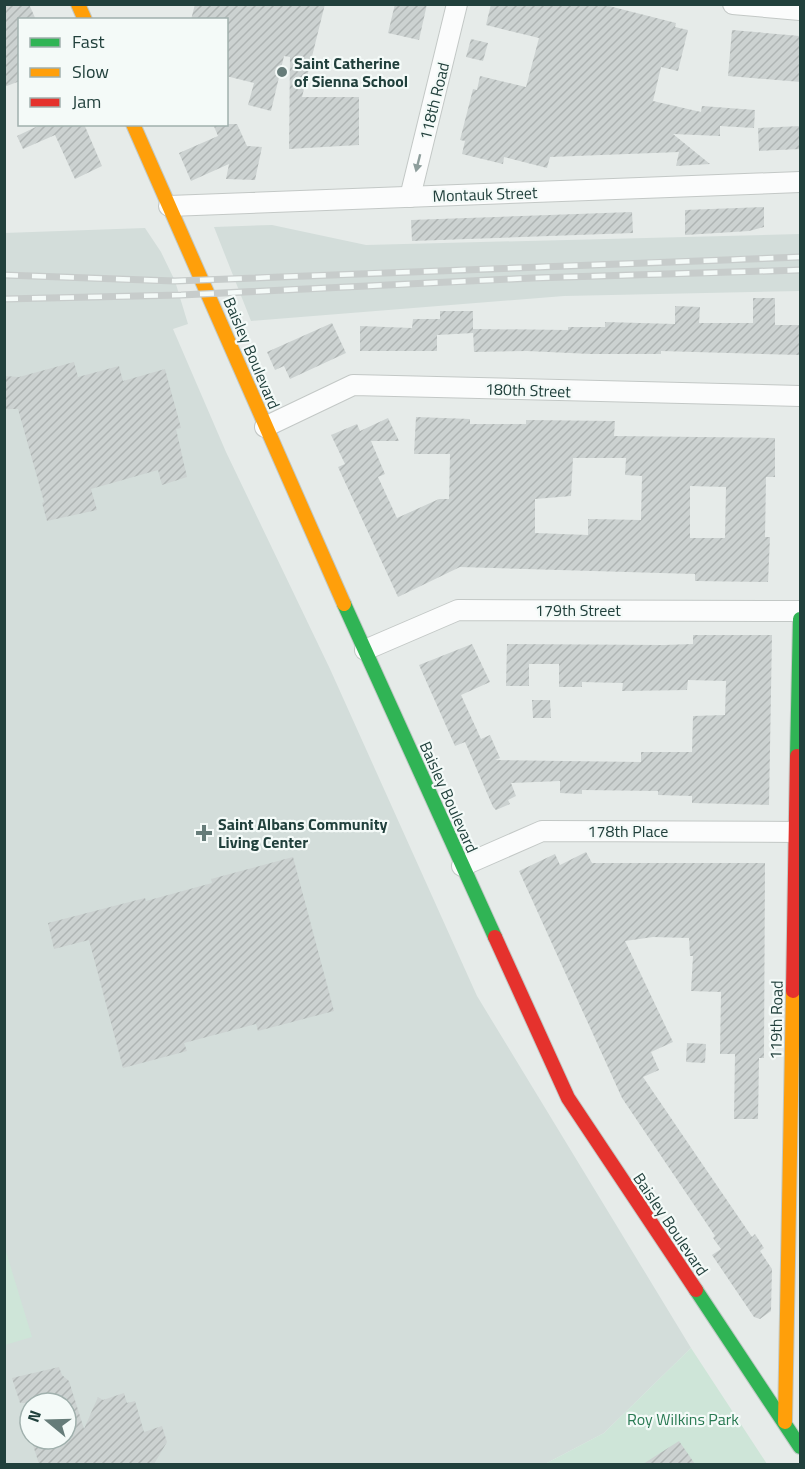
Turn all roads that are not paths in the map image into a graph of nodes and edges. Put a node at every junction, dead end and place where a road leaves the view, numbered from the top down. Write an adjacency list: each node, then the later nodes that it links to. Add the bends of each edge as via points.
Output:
1 (78, 4): 5 (street)
2 (457, 4): 8 (street, 118th Road, one-way to 8)
3 (733, 4): 4 (street)
4 (801, 10)
5 (84, 18)
6 (134, 126): 9 (street, Baisley Boulevard)
7 (801, 182): 8 (street, Montauk Street)
8 (410, 197): 9 (street, Montauk Street)
9 (170, 206): 11 (street, Baisley Boulevard)
10 (801, 396): 11 (street, 180th Street, via 353,385)
11 (265, 428): 14 (street, Baisley Boulevard)
12 (801, 611): 14 (street, 179th Street, via 458,610)
13 (801, 619): 15 (street, 119th Road)
14 (364, 650): 16 (street, Baisley Boulevard)
15 (798, 832): 16 (street, 178th Place, via 542,831); 17 (street, 119th Road)
16 (462, 866): 19 (street, Baisley Boulevard, via 568,1098)
17 (796, 1052): 18 (street, 119th Road)
18 (794, 1272): 19 (street, 119th Road)
19 (785, 1422): 20 (street, Baisley Boulevard)
20 (801, 1447)

